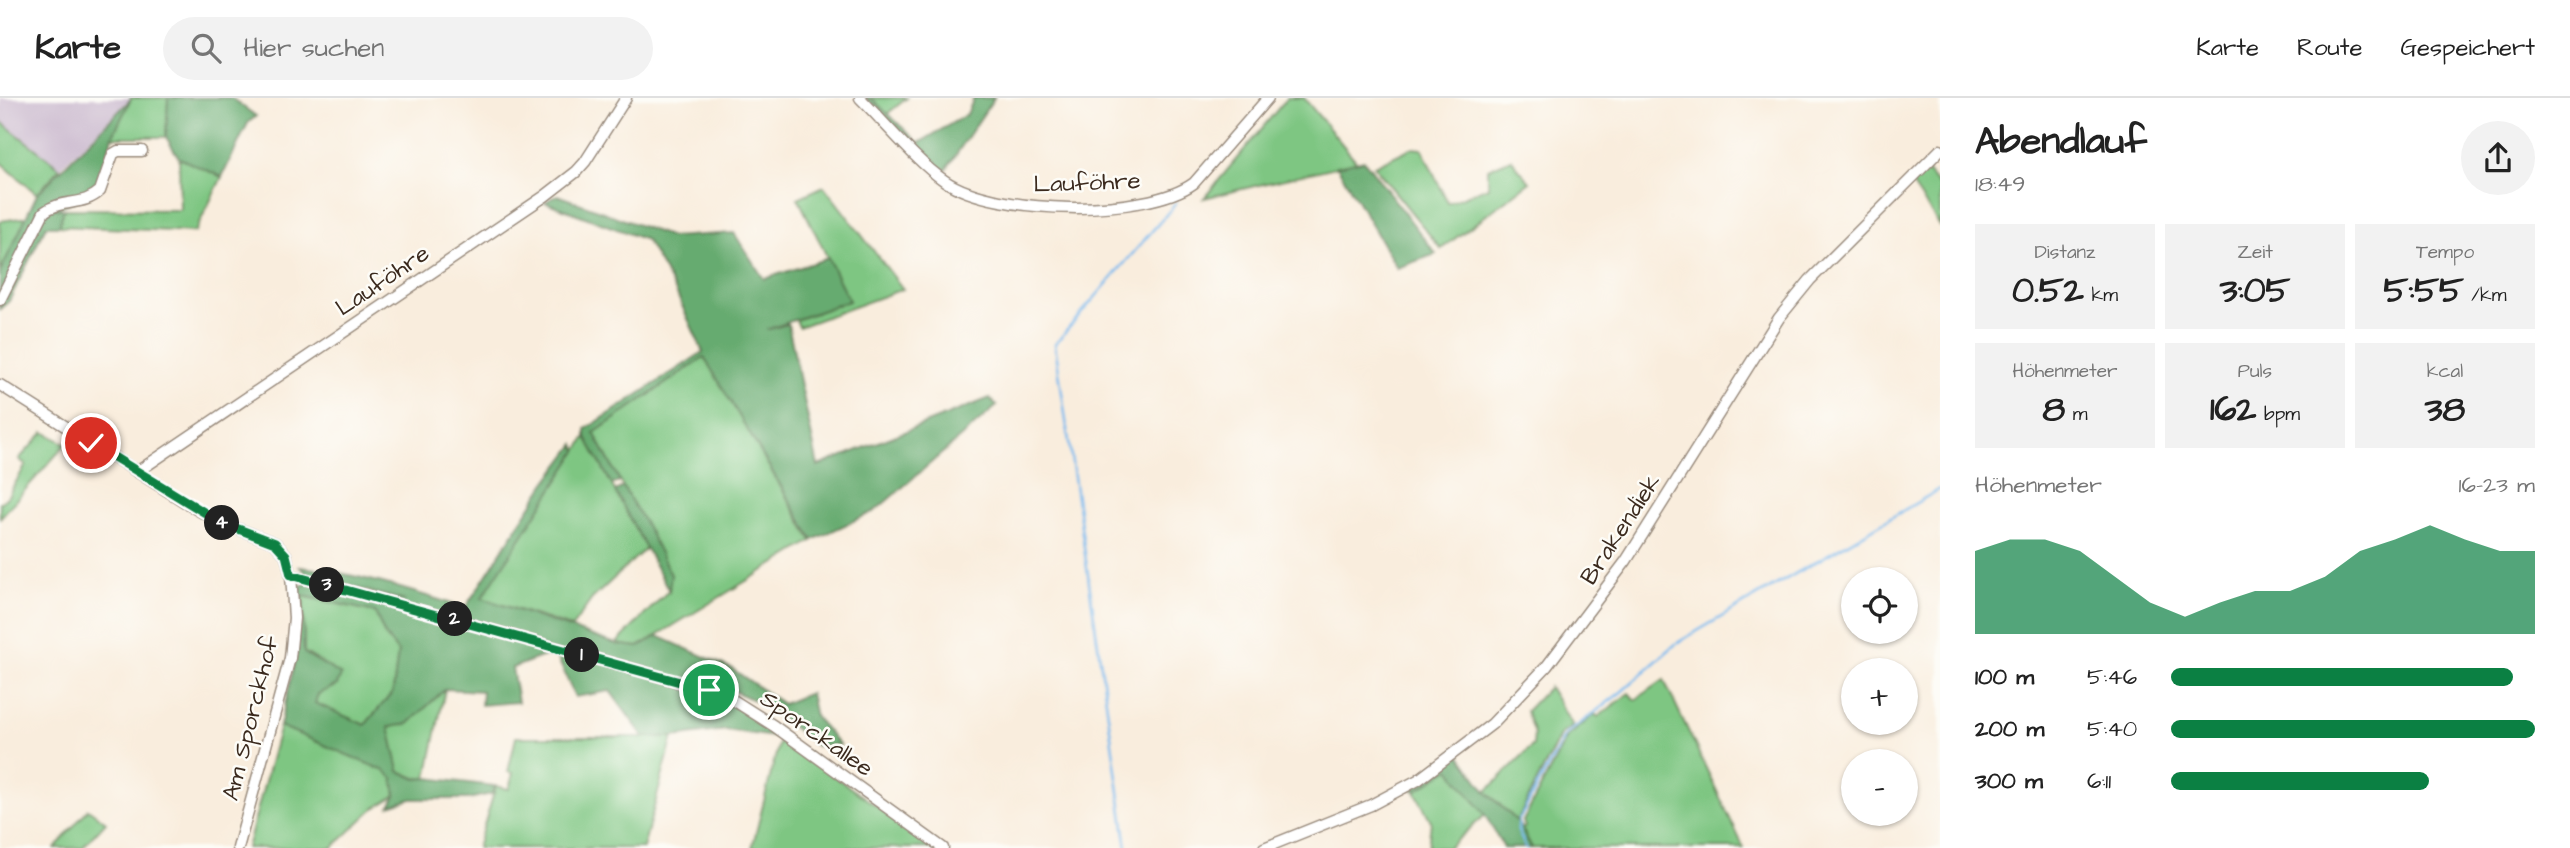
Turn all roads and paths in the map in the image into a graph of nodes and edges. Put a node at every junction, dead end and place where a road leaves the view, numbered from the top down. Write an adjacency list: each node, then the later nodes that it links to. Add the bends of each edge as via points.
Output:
1 (626, 98): 8 (street, Lauföhre, via 576,172 545,196)
2 (860, 98): 3 (street, Lauföhre, via 946,182 982,197 1046,208 1102,206 1180,194)
3 (1268, 98)
4 (1940, 150): 12 (street, Brakendiek, via 1810,280 1779,318 1626,561 1547,666 1492,724 1418,780 1371,805)
5 (142, 151): 6 (street, via 113,154 100,191 88,200 54,205 44,212)
6 (0, 300)
7 (0, 385): 8 (street, Am Sporckhof)
8 (136, 472): 9 (street, Am Sporckhof, via 220,522 275,543 286,555)
9 (291, 575): 10 (street, Am Sporckhof, via 294,618 290,658); 11 (street, Sporckallee, via 730,698)
10 (237, 848)
11 (943, 848)
12 (1264, 848)

